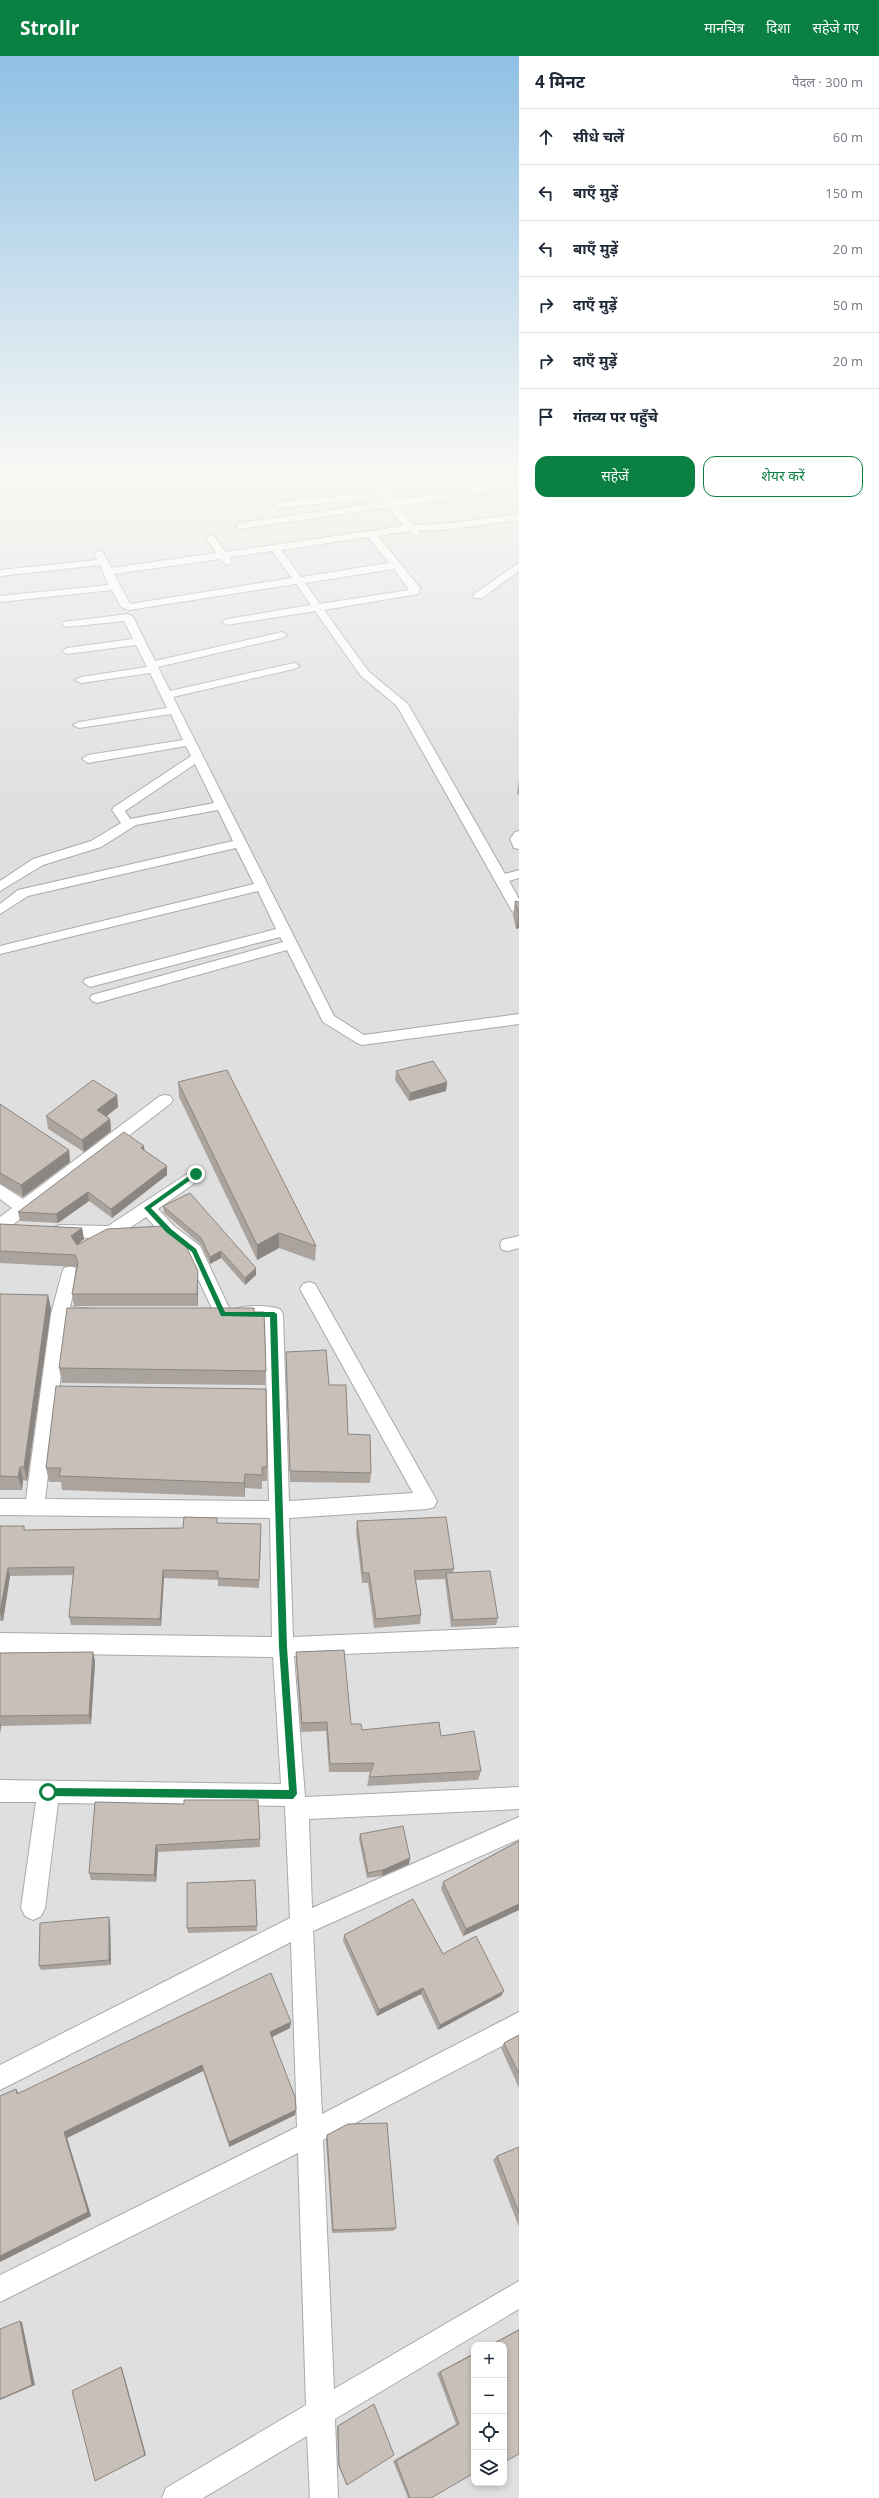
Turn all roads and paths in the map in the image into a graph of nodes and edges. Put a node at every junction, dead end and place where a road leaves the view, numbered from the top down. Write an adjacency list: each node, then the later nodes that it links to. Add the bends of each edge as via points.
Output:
1 (73, 580): 8 (street)
2 (112, 580): 6 (street, via 129,607)
3 (307, 580): 6 (street)
4 (408, 580): 9 (street, via 415,588 414,592)
5 (500, 580): 7 (street)
6 (300, 581): 9 (street)
7 (478, 596)
8 (0, 599)
9 (319, 608): 10 (street); 29 (street, via 365,674 402,704)
10 (227, 622)
11 (67, 624): 13 (street, via 128,617)
12 (282, 635): 16 (street)
13 (140, 641): 14 (street); 16 (street)
14 (67, 651)
15 (294, 666): 18 (street)
16 (153, 667): 17 (street); 18 (street)
17 (81, 680)
18 (171, 702): 19 (street); 20 (street)
19 (78, 721)
20 (191, 742): 21 (street); 22 (street)
21 (198, 757): 23 (street); 24 (street, via 118,810)
22 (88, 758)
23 (222, 805): 24 (street); 26 (street)
24 (128, 825): 31 (street, via 96,844 38,862)
25 (519, 835): 27 (street, via 516,840)
26 (241, 843): 30 (street); 32 (street, via 23,893)
27 (519, 845)
28 (519, 874): 29 (street)
29 (500, 879): 33 (street)
30 (262, 886): 34 (street); 35 (street)
31 (0, 887)
32 (0, 910)
33 (519, 911)
34 (288, 937): 36 (street); 37 (street); 38 (street, via 328,1019 362,1040)
35 (3, 950)
36 (90, 982)
37 (97, 998)
38 (519, 1019)
39 (165, 1100): 42 (street, via 138,1122 77,1157)
40 (196, 1174): 43 (street)
41 (0, 1190): 42 (street)
42 (23, 1208): 44 (street)
43 (147, 1208): 47 (street); 48 (street)
44 (0, 1227): 45 (street)
45 (24, 1229)
46 (48, 1230): 48 (street)
47 (168, 1230): 48 (street); 54 (street, via 194,1251)
48 (111, 1234)
49 (70, 1273): 51 (street)
50 (309, 1289): 57 (street, via 427,1501)
51 (60, 1314): 52 (street); 56 (street, via 59,1391)
52 (107, 1314)
53 (200, 1314): 54 (street)
54 (223, 1314): 57 (street, via 274,1314 267,1395)
55 (0, 1507): 56 (street)
56 (34, 1508): 57 (street)
57 (278, 1510): 60 (street)
58 (519, 1637): 60 (street)
59 (0, 1644): 60 (street)
60 (283, 1647): 64 (street)
61 (0, 1792): 62 (street)
62 (48, 1792): 64 (street); 66 (street)
63 (519, 1798): 64 (street)
64 (295, 1801): 67 (street)
65 (519, 1828): 67 (street)
66 (33, 1908)
67 (300, 1925): 69 (street); 70 (street)
68 (519, 2024): 70 (street)
69 (0, 2078)
70 (311, 2133): 71 (street); 73 (street)
71 (0, 2288)
72 (519, 2294): 73 (street)
73 (320, 2415): 74 (street); 75 (street)
74 (176, 2498)
75 (324, 2498)

